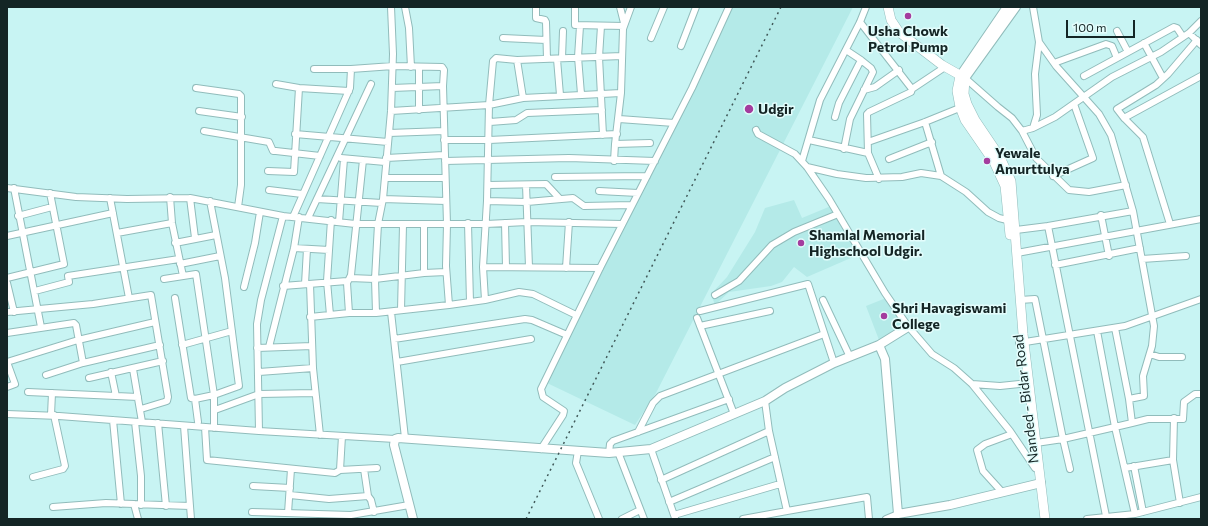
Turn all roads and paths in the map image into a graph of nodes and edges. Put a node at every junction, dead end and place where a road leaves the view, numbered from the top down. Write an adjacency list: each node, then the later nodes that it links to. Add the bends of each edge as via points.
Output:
1 (390, 7): 43 (street)
2 (405, 7): 44 (street)
3 (536, 7): 26 (street, via 536,18 546,20)
4 (575, 7): 18 (street, via 574,26)
5 (620, 7): 17 (street)
6 (631, 7): 17 (street)
7 (664, 7): 25 (street)
8 (696, 7): 30 (street)
9 (729, 7): 84 (street)
10 (866, 7): 16 (street)
11 (1008, 7): 52 (main road)
12 (1016, 7): 52 (main road)
13 (1033, 7): 27 (street)
14 (888, 8): 45 (highway, via 891,20 899,32)
15 (1201, 21): 22 (street)
16 (860, 22): 31 (street); 49 (street)
17 (624, 25): 19 (street); 33 (street)
18 (580, 26): 19 (street); 35 (street)
19 (601, 26): 36 (street)
20 (563, 31): 39 (street)
21 (1117, 31): 32 (street)
22 (1189, 33): 23 (street); 28 (street)
23 (1183, 37): 29 (street, via 1177,28 1174,28); 34 (street)
24 (503, 38): 26 (street)
25 (651, 38)
26 (546, 40): 38 (street)
27 (1039, 42): 42 (street); 85 (street, via 1035,74 1038,115)
28 (1199, 42): 53 (street)
29 (1144, 43): 32 (street); 34 (street)
30 (681, 46)
31 (846, 50): 41 (street); 99 (street, via 820,100)
32 (1128, 52): 37 (street)
33 (622, 56): 36 (street); 65 (street)
34 (1151, 56): 53 (street); 68 (street, via 1112,77)
35 (578, 57): 36 (street); 39 (street); 66 (street)
36 (599, 57): 64 (street)
37 (1117, 58): 42 (street, via 1112,46 1106,44); 50 (street)
38 (547, 59): 39 (street); 40 (street)
39 (559, 59): 67 (street)
40 (517, 60): 69 (street); 71 (street, via 496,58 493,61)
41 (861, 60): 62 (street, via 873,72); 79 (street, via 839,103)
42 (1054, 62): 68 (street)
43 (393, 66): 44 (street); 48 (street); 60 (street)
44 (411, 67): 46 (street)
45 (945, 67): 52 (highway); 61 (street)
46 (419, 68): 56 (street, via 443,68); 57 (street)
47 (314, 69): 48 (street)
48 (351, 69): 63 (street)
49 (899, 70): 61 (street); 62 (street)
50 (1084, 76)
51 (1201, 76): 80 (street)
52 (962, 77): 72 (highway, Nanded - Bidar Road); 89 (street, via 1012,118)
53 (1163, 78): 80 (street, via 1156,85 1118,107)
54 (276, 84): 59 (street)
55 (371, 84): 96 (street)
56 (443, 86): 57 (street); 73 (street)
57 (418, 87): 60 (street); 74 (street)
58 (196, 88): 78 (street, via 239,94 242,100)
59 (299, 88): 63 (street); 91 (street)
60 (392, 88): 77 (street)
61 (912, 89): 101 (street, via 911,92 867,114)
62 (864, 90): 105 (street, via 850,119)
63 (349, 92): 95 (street)
64 (602, 93): 65 (street); 66 (street); 75 (street)
65 (621, 93): 81 (street)
66 (581, 94): 67 (street)
67 (560, 95): 69 (street)
68 (1085, 97): 70 (street); 130 (street, via 1111,134)
69 (523, 98): 71 (street)
70 (1074, 104): 85 (street); 123 (street, via 1093,158)
71 (489, 105): 73 (street); 82 (street)
72 (964, 106): 83 (street); 175 (highway, Nanded - Bidar Road, via 1008,172 1013,190)
73 (444, 108): 74 (street); 88 (street)
74 (419, 110): 77 (street)
75 (602, 110): 82 (street, via 527,113 516,120); 93 (street)
76 (199, 111): 78 (street)
77 (391, 111): 90 (street)
78 (242, 117): 94 (street)
79 (835, 117)
80 (1124, 118): 176 (street, via 1143,137)
81 (619, 119): 84 (street); 92 (street)
82 (490, 122): 98 (street)
83 (925, 122): 101 (street); 102 (street)
84 (674, 123): 117 (street)
85 (1033, 128): 89 (street)
86 (756, 130): 118 (street, via 758,134 795,154)
87 (204, 131): 94 (street)
88 (444, 131): 90 (street); 97 (street)
89 (1022, 131): 123 (street, via 1036,158)
90 (389, 133): 100 (street)
91 (295, 134): 95 (street); 106 (street)
92 (617, 134): 93 (street); 104 (street)
93 (602, 135): 98 (street)
94 (242, 136): 106 (street, via 268,142 276,151); 151 (street)
95 (328, 137): 96 (street); 108 (street)
96 (344, 139): 100 (street); 109 (street)
97 (444, 140): 98 (street); 110 (street)
98 (489, 140): 115 (street)
99 (809, 140): 105 (street); 118 (street)
100 (388, 142): 114 (street)
101 (868, 142): 107 (street)
102 (932, 142): 112 (street); 122 (street)
103 (650, 143): 104 (street)
104 (615, 144): 116 (street)
105 (844, 149): 107 (street)
106 (295, 153): 108 (street); 120 (street, via 293,174)
107 (868, 153): 127 (street)
108 (320, 156): 136 (street)
109 (336, 157): 111 (street); 140 (street)
110 (444, 158): 114 (street); 115 (street); 126 (street)
111 (344, 159): 113 (street); 141 (street)
112 (889, 159)
113 (363, 160): 114 (street); 144 (street)
114 (386, 160): 125 (street)
115 (488, 160): 116 (street, via 569,158); 128 (street)
116 (614, 161): 117 (street)
117 (655, 161): 121 (street)
118 (802, 161): 119 (street)
119 (807, 167): 127 (street); 155 (street)
120 (268, 171)
121 (647, 176): 124 (street); 135 (street)
122 (941, 176): 127 (street, via 921,174); 175 (street, via 966,192 988,212)
123 (1053, 176): 130 (street, via 1069,190 1079,192)
124 (555, 177)
125 (385, 178): 126 (street); 145 (street)
126 (445, 178): 146 (street)
127 (879, 179)
128 (488, 185): 129 (street); 147 (street)
129 (526, 185): 142 (street, via 546,184); 148 (street)
130 (1126, 185): 152 (street)
131 (10, 188): 134 (street); 157 (street)
132 (269, 190): 136 (street)
133 (600, 191): 135 (street)
134 (50, 193): 138 (street); 150 (street)
135 (638, 193): 149 (street)
136 (302, 194): 159 (street)
137 (170, 197): 138 (street); 139 (street); 168 (street)
138 (110, 198): 153 (street)
139 (190, 198): 143 (street); 186 (street)
140 (317, 199): 141 (street); 160 (street)
141 (341, 199): 144 (street); 163 (street)
142 (560, 199): 148 (street); 149 (street, via 573,198 584,206)
143 (210, 201): 151 (street); 183 (street)
144 (359, 201): 145 (street); 169 (street)
145 (382, 201): 146 (street); 170 (street)
146 (446, 201): 172 (street)
147 (487, 201): 148 (street); 173 (street)
148 (527, 202): 164 (street)
149 (632, 205): 174 (street)
150 (52, 207): 157 (street); 177 (street)
151 (238, 207): 154 (street)
152 (1132, 211): 156 (street); 180 (street)
153 (113, 212): 177 (street); 182 (street)
154 (260, 212): 158 (street); 219 (street)
155 (838, 214): 221 (street, via 794,232 772,245 739,281); 246 (street)
156 (1101, 215): 179 (street); 185 (street)
157 (18, 216): 181 (street)
158 (283, 216): 159 (street); 265 (street, via 261,300)
159 (296, 217): 160 (street); 189 (street)
160 (308, 218): 162 (street)
161 (1201, 219): 176 (street)
162 (331, 220): 163 (street); 192 (street)
163 (339, 222): 169 (street)
164 (528, 222): 165 (street); 167 (street); 203 (street)
165 (569, 222): 174 (street); 204 (street)
166 (468, 223): 172 (street); 173 (street); 228 (street)
167 (505, 223): 173 (street); 202 (street)
168 (172, 224): 182 (street); 187 (street)
169 (355, 224): 170 (street); 213 (street)
170 (378, 224): 178 (street); 214 (street)
171 (424, 224): 172 (street); 178 (street); 207 (street)
172 (448, 224): 206 (street)
173 (486, 224): 201 (street)
174 (622, 224): 205 (street)
175 (1014, 224): 179 (street); 193 (highway, Nanded - Bidar Road); 259 (highway, Nanded - Bidar Road)
176 (1170, 224): 180 (street)
177 (55, 225): 181 (street); 208 (street, via 64,264)
178 (403, 225): 209 (street)
179 (1048, 226): 188 (street)
180 (1136, 230): 185 (street); 190 (street)
181 (22, 233): 184 (street); 208 (street)
182 (117, 233): 200 (street)
183 (216, 235): 186 (street); 194 (street)
184 (7, 236)
185 (1105, 236): 188 (street); 195 (street)
186 (195, 238): 187 (street)
187 (176, 243): 198 (street)
188 (1053, 246): 193 (street); 199 (street)
189 (294, 248): 191 (street); 218 (street)
190 (1140, 248): 195 (street); 197 (street)
191 (307, 249): 192 (street); 216 (street)
192 (329, 250): 215 (street)
193 (1017, 253): 227 (highway, Nanded - Bidar Road)
194 (220, 256): 198 (street); 249 (street)
195 (1109, 256): 199 (street)
196 (1186, 256): 197 (street)
197 (1142, 259): 241 (street)
198 (179, 262): 200 (street); 210 (street)
199 (1055, 265): 253 (street)
200 (123, 267): 220 (street, via 68,276 69,282); 222 (street)
201 (483, 267): 202 (street); 225 (street)
202 (506, 267): 203 (street)
203 (529, 267): 204 (street)
204 (566, 268): 205 (street)
205 (600, 268): 239 (street)
206 (446, 272): 207 (street); 229 (street)
207 (424, 273): 209 (street)
208 (31, 274): 211 (street); 220 (street)
209 (403, 275): 214 (street); 231 (street)
210 (183, 276): 212 (street); 254 (street, via 196,274)
211 (7, 278)
212 (164, 279)
213 (348, 279): 214 (street); 215 (street); 236 (street)
214 (375, 279): 237 (street)
215 (328, 281): 216 (street); 238 (street)
216 (307, 284): 218 (street); 240 (street)
217 (7, 285): 234 (street)
218 (283, 286): 264 (street)
219 (244, 287)
220 (35, 291): 230 (street)
221 (715, 295)
222 (129, 298): 230 (street, via 88,305); 243 (street, via 151,295)
223 (175, 298): 261 (street)
224 (1201, 299): 241 (street)
225 (485, 300): 228 (street); 239 (street, via 519,292 533,294)
226 (823, 300): 267 (street)
227 (1020, 300): 257 (street, via 1035,299); 259 (highway, Nanded - Bidar Road)
228 (470, 302): 229 (street)
229 (449, 305): 231 (street)
230 (38, 308): 234 (street); 245 (street)
231 (401, 310): 235 (street)
232 (700, 311): 251 (street, via 808,284)
233 (770, 311): 244 (street)
234 (10, 312)
235 (391, 312): 237 (street); 255 (street)
236 (349, 313): 237 (street); 238 (street)
237 (376, 313)
238 (330, 315): 240 (street)
239 (576, 316): 252 (street)
240 (310, 317): 263 (street)
241 (1153, 317): 247 (street); 266 (street)
242 (697, 318): 244 (street)
243 (155, 322): 258 (street); 260 (street)
244 (700, 326): 278 (street)
245 (41, 327): 250 (street); 258 (street, via 74,323)
246 (908, 327): 262 (main road); 282 (street, via 932,354)
247 (1115, 328): 248 (street); 294 (street)
248 (1097, 331): 253 (street); 310 (street)
249 (232, 332): 254 (street); 289 (street, via 239,386)
250 (7, 333)
251 (824, 334): 273 (street); 278 (street)
252 (567, 335): 255 (street, via 524,319); 324 (street, via 541,390 543,397 562,409 563,415)
253 (1070, 336): 257 (street); 315 (street)
254 (206, 339): 261 (street); 289 (street)
255 (394, 339): 271 (street)
256 (531, 339): 271 (street)
257 (1043, 339): 259 (street); 320 (street)
258 (78, 340): 270 (street); 272 (street)
259 (1022, 343): 281 (highway, Nanded - Bidar Road)
260 (160, 345): 269 (street); 272 (street)
261 (182, 345): 292 (street, via 190,396)
262 (879, 345): 267 (main road); 363 (main road, via 885,359)
263 (312, 346): 264 (street); 274 (street)
264 (269, 347): 265 (street)
265 (257, 348): 277 (street)
266 (1150, 354): 268 (street, via 1159,357); 294 (street, via 1143,376 1144,396)
267 (850, 357): 273 (main road)
268 (1182, 357)
269 (162, 360): 275 (street); 296 (street, via 167,401)
270 (7, 362): 283 (street, via 15,384)
271 (397, 362): 319 (street)
272 (83, 363): 279 (street)
273 (834, 363): 295 (main road)
274 (313, 368): 277 (street); 286 (street)
275 (133, 369): 276 (street); 291 (street)
276 (111, 372): 280 (street); 290 (street)
277 (259, 372): 287 (street)
278 (720, 374): 293 (street); 314 (street, via 656,398)
279 (46, 375)
280 (89, 378)
281 (1027, 382): 282 (street, via 1000,386); 322 (highway, Nanded - Bidar Road); 333 (highway, Nanded - Bidar Road)
282 (972, 384): 316 (street)
283 (7, 387)
284 (28, 392): 285 (street)
285 (52, 393): 290 (street); 300 (street)
286 (315, 393): 287 (street); 317 (street)
287 (259, 394): 297 (street); 312 (street)
288 (1201, 394): 301 (street, via 1195,394 1184,402 1183,419)
289 (214, 395): 292 (street); 297 (street)
290 (116, 396): 291 (street)
291 (138, 397): 296 (street)
292 (195, 399): 305 (street)
293 (729, 399): 299 (street); 314 (street)
294 (1129, 399): 306 (street)
295 (765, 401): 299 (main road); 313 (street)
296 (141, 409): 304 (street)
297 (215, 410): 311 (street)
298 (7, 414): 300 (street)
299 (734, 414): 323 (main road, via 692,434)
300 (53, 415): 302 (street); 338 (street, via 65,466 63,469)
301 (1174, 418): 306 (street, via 1148,419); 329 (street)
302 (113, 420): 303 (street); 350 (street)
303 (135, 422): 304 (street); 352 (street, via 141,476)
304 (142, 422): 307 (street)
305 (198, 422)
306 (1132, 423): 310 (street)
307 (158, 424): 308 (street); 354 (street)
308 (184, 426): 309 (street); 355 (street)
309 (205, 427): 311 (street); 335 (street, via 207,460)
310 (1115, 427): 315 (street); 334 (street)
311 (214, 428): 312 (street)
312 (259, 431): 317 (street)
313 (769, 431): 328 (street); 339 (street)
314 (638, 432): 327 (street, via 613,441)
315 (1090, 433): 320 (street); 365 (street)
316 (1012, 434): 333 (street); 344 (street, via 985,444 977,450 983,471)
317 (320, 435): 318 (street)
318 (342, 436): 321 (street); 337 (street)
319 (405, 438): 321 (main road); 324 (main road)
320 (1063, 438): 322 (street); 336 (street)
321 (395, 440): 353 (main road)
322 (1036, 443): 340 (highway, Nanded - Bidar Road)
323 (651, 449): 326 (main road); 339 (street)
324 (542, 450): 325 (main road)
325 (578, 451): 327 (main road); 370 (street, via 576,463)
326 (618, 452): 327 (main road); 357 (street)
327 (609, 453)
328 (775, 457): 341 (street); 348 (street)
329 (1173, 460): 330 (street); 349 (street)
330 (1134, 466): 334 (street); 361 (street)
331 (364, 468): 332 (street); 337 (street); 346 (street)
332 (377, 468)
333 (1035, 468): 340 (highway, Nanded - Bidar Road)
334 (1125, 468): 364 (street)
335 (291, 469): 337 (street, via 335,473); 343 (street)
336 (1070, 469)
337 (340, 470)
338 (33, 477)
339 (660, 480): 348 (street)
340 (1039, 483): 344 (main road); 376 (highway, Nanded - Bidar Road); 377 (highway, Nanded - Bidar Road)
341 (780, 484): 358 (street); 366 (street)
342 (253, 486): 343 (street)
343 (290, 488): 345 (street)
344 (1002, 492): 363 (main road)
345 (290, 496): 346 (street); 362 (street)
346 (368, 496): 360 (street)
347 (1201, 497): 349 (street)
348 (669, 502): 366 (street)
349 (1180, 503): 361 (street)
350 (121, 504): 351 (street); 356 (street)
351 (134, 504): 352 (street); 367 (street)
352 (141, 505): 354 (street)
353 (409, 505): 360 (street); 369 (main road)
354 (166, 506): 355 (street)
355 (190, 506): 368 (street)
356 (53, 507)
357 (640, 510): 371 (street); 372 (street)
358 (787, 511): 373 (street); 374 (street, via 867,497)
359 (252, 512): 362 (street)
360 (374, 512): 362 (street, via 351,515)
361 (1146, 512): 364 (street); 379 (street)
362 (288, 513)
363 (898, 514): 375 (street)
364 (1135, 514): 365 (street)
365 (1106, 516): 378 (street)
366 (675, 517)
367 (138, 519)
368 (190, 519)
369 (413, 519)
370 (599, 519)
371 (622, 519)
372 (644, 519)
373 (743, 519)
374 (869, 519)
375 (886, 519)
376 (1041, 519)
377 (1045, 519)
378 (1087, 519)
379 (1152, 519)

